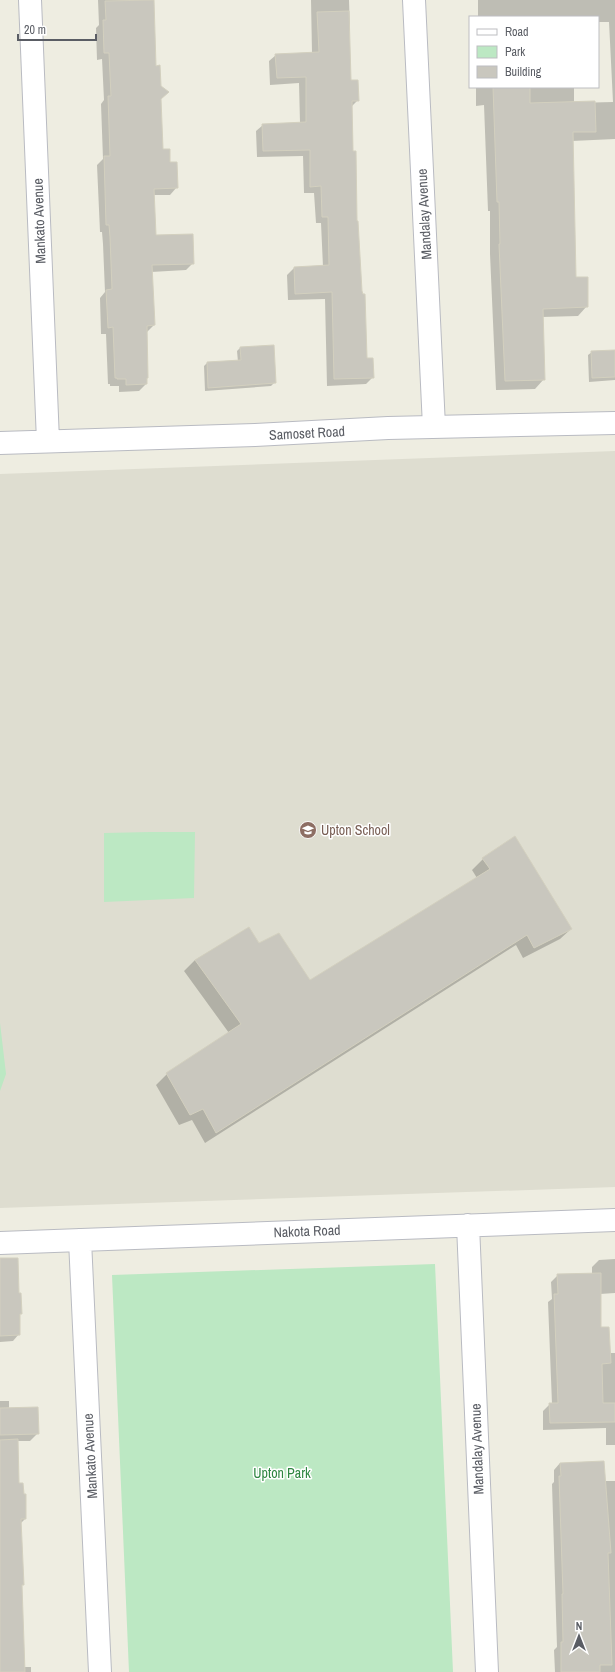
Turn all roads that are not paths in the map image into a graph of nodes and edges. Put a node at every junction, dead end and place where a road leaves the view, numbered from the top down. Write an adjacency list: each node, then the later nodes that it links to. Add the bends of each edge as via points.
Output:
1 (30, 0): 5 (street, Mankato Avenue)
2 (414, 0): 4 (street, Mandalay Avenue)
3 (615, 423): 4 (street, Samoset Road)
4 (434, 427): 5 (street, Samoset Road, via 247,436)
5 (48, 441): 6 (street, Samoset Road)
6 (0, 443)
7 (615, 1220): 8 (street, Nakota Road)
8 (468, 1225): 9 (street, Nakota Road); 12 (street, Mandalay Avenue)
9 (80, 1240): 10 (street, Nakota Road); 11 (street, Mankato Avenue)
10 (0, 1243)
11 (100, 1672)
12 (486, 1672)

